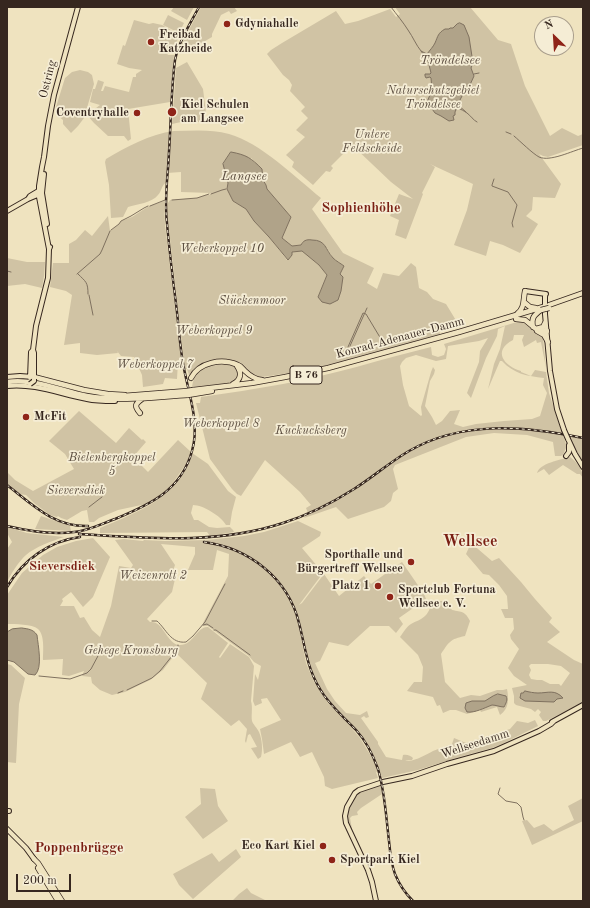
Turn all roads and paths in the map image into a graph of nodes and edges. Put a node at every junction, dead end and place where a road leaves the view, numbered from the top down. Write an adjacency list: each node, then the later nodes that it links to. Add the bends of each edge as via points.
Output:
1 (78, 7): 2 (main road, Ostring, via 54,95)
2 (41, 192): 3 (main road); 19 (main road, Ostring, via 50,246 48,275 36,326)
3 (7, 211)
4 (525, 291): 5 (main road); 9 (highway)
5 (539, 293): 6 (main road); 8 (main road)
6 (546, 294): 8 (main road); 14 (main road)
7 (583, 294): 10 (highway, B 76, bridge)
8 (545, 300): 12 (main road)
9 (524, 302): 10 (highway, via 530,307); 11 (highway)
10 (541, 308): 11 (highway, Konrad-Adenauer-Damm / B 76); 13 (highway, via 533,318)
11 (515, 317): 13 (highway, via 525,320); 18 (highway, Konrad-Adenauer-Damm / B 76, via 347,363); 23 (highway, Konrad-Adenauer-Damm / B 76, via 341,368 273,382)
12 (545, 323): 13 (highway, via 543,327); 14 (main road)
13 (535, 328): 14 (highway); 15 (highway)
14 (547, 331): 15 (main road)
15 (548, 342): 30 (main road, bridge, via 552,384)
16 (235, 364): 17 (highway, via 208,364 198,369); 18 (highway, via 256,378); 22 (highway, via 240,371 240,378)
17 (191, 378)
18 (268, 380): 22 (highway, Konrad-Adenauer-Damm / B 76)
19 (31, 381): 20 (main road); 20 (main road, via 19,385); 20 (main road, via 14,376); 25 (highway, B 76, via 101,393); 28 (main road, via 38,387 88,400)
20 (7, 383): 21 (highway, B 76, via 19,381)
21 (47, 385): 25 (highway, Konrad-Adenauer-Damm / B 76, via 89,394); 27 (highway, Konrad-Adenauer-Damm / B 76, via 88,396)
22 (226, 387): 23 (highway, Konrad-Adenauer-Damm / B 76)
23 (194, 392): 24 (highway, Konrad-Adenauer-Damm / B 76, bridge)
24 (187, 393): 25 (highway, Konrad-Adenauer-Damm / B 76); 26 (highway, Konrad-Adenauer-Damm / B 76)
25 (135, 395)
26 (143, 398): 27 (highway, Konrad-Adenauer-Damm / B 76); 29 (highway, via 136,405)
27 (128, 399): 28 (highway, B 76)
28 (116, 401)
29 (140, 413)
30 (568, 441): 31 (main road, via 569,450); 32 (main road)
31 (566, 456)
32 (583, 467)
33 (583, 705): 38 (main road, Wellseedamm, via 494,751 412,776 371,785 354,795 346,810 346,823 368,870)
34 (7, 829): 35 (main road)
35 (34, 859): 36 (highway); 37 (highway)
36 (57, 900)
37 (62, 901)
38 (376, 901)

